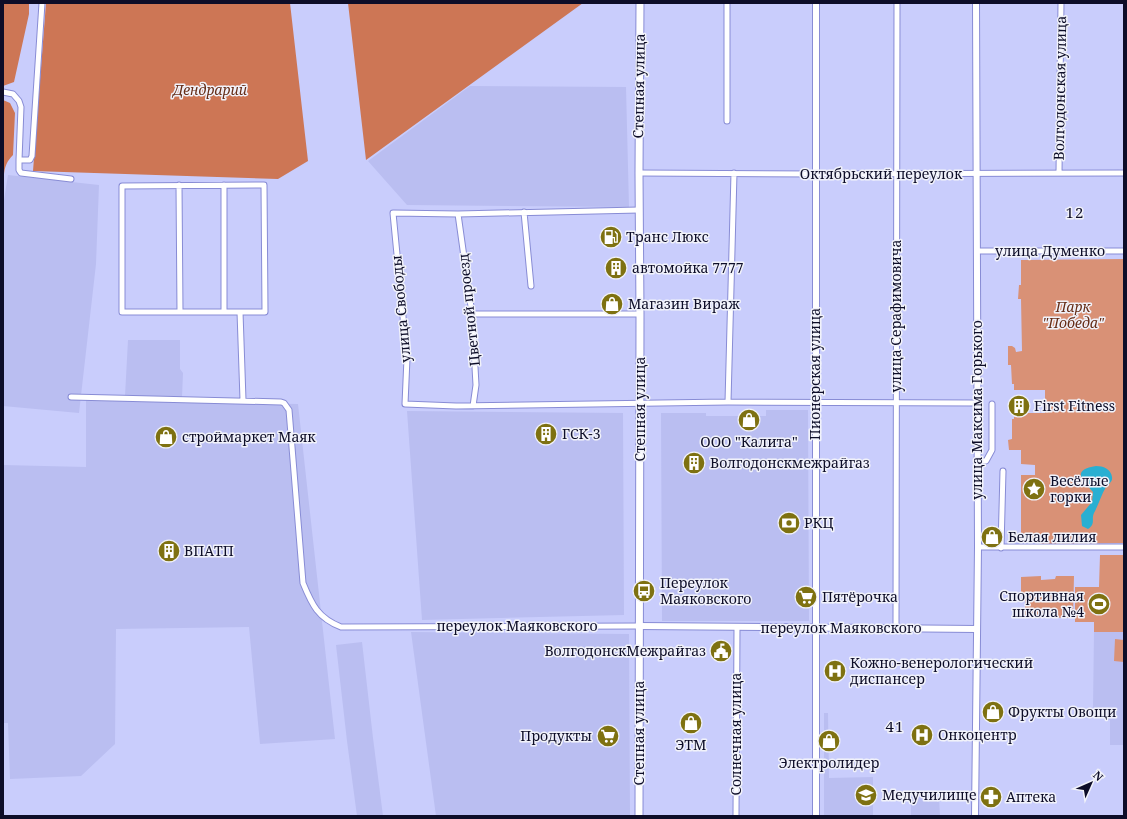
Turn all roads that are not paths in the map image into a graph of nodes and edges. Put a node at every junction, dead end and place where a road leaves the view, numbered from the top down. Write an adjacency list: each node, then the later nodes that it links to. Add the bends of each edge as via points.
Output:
1 (42, 3): 10 (street, via 32,156 30,160)
2 (640, 3): 11 (main road, Степная улица)
3 (727, 3): 9 (street)
4 (816, 3): 16 (street, Пионерская улица)
5 (897, 3): 13 (street, улица Серафимовича)
6 (976, 3): 17 (street, улица Максима Горького)
7 (1061, 3): 14 (street, Волгодонская улица)
8 (3, 92): 10 (street, via 13,94 21,107)
9 (727, 121)
10 (19, 160): 18 (street, via 21,172)
11 (639, 173): 12 (street, Октябрьский переулок); 21 (main road, Степная улица)
12 (734, 173): 16 (street, Октябрьский переулок); 34 (street)
13 (896, 173): 16 (street, Октябрьский переулок); 17 (street, Октябрьский переулок); 36 (street, улица Серафимовича)
14 (1059, 173): 15 (street, Октябрьский переулок); 17 (street, Октябрьский переулок)
15 (1124, 173)
16 (815, 174): 35 (street, Пионерская улица)
17 (977, 174): 24 (street, улица Максима Горького)
18 (71, 179)
19 (179, 185): 20 (street); 27 (street); 27 (street, via 122,186 122,312)
20 (224, 185): 28 (street); 29 (street, via 264,185 265,312)
21 (639, 210): 22 (street); 31 (main road, Степная улица)
22 (524, 212): 23 (street); 26 (street)
23 (458, 214): 30 (street, Цветной проезд); 40 (street, улица Свободы, via 393,213 407,358 405,404)
24 (977, 251): 25 (street, улица Думенко); 37 (street, улица Максима Горького)
25 (1124, 251)
26 (531, 286)
27 (180, 312): 28 (street)
28 (224, 312): 29 (street)
29 (240, 312): 33 (street)
30 (472, 314): 31 (street); 40 (street, Цветной проезд, via 476,386)
31 (640, 314): 38 (main road, Степная улица)
32 (71, 396): 33 (street, переулок Маяковского)
33 (242, 400): 46 (street, переулок Маяковского, via 281,402 289,410 303,584 315,609 331,623 340,627)
34 (728, 402): 35 (street); 38 (street)
35 (815, 402): 36 (street); 48 (street, Пионерская улица)
36 (895, 402): 37 (street); 49 (street, улица Серафимовича)
37 (978, 403): 41 (street, улица Максима Горького)
38 (640, 404): 40 (street); 46 (main road, Степная улица)
39 (992, 404): 41 (street, via 992,450 986,461)
40 (473, 406)
41 (978, 461): 44 (street, улица Максима Горького)
42 (1003, 471): 45 (street)
43 (1124, 547): 45 (street)
44 (978, 548): 45 (street); 50 (street, улица Максима Горького)
45 (1001, 548)
46 (639, 626): 47 (street, переулок Маяковского); 51 (main road, Степная улица)
47 (737, 627): 48 (street, переулок Маяковского); 52 (street, Солнечная улица)
48 (816, 628): 49 (street, переулок Маяковского); 53 (street, Пионерская улица)
49 (896, 629): 50 (street, переулок Маяковского)
50 (977, 629): 54 (street, улица Максима Горького)
51 (639, 816)
52 (736, 816)
53 (816, 816)
54 (975, 816)

